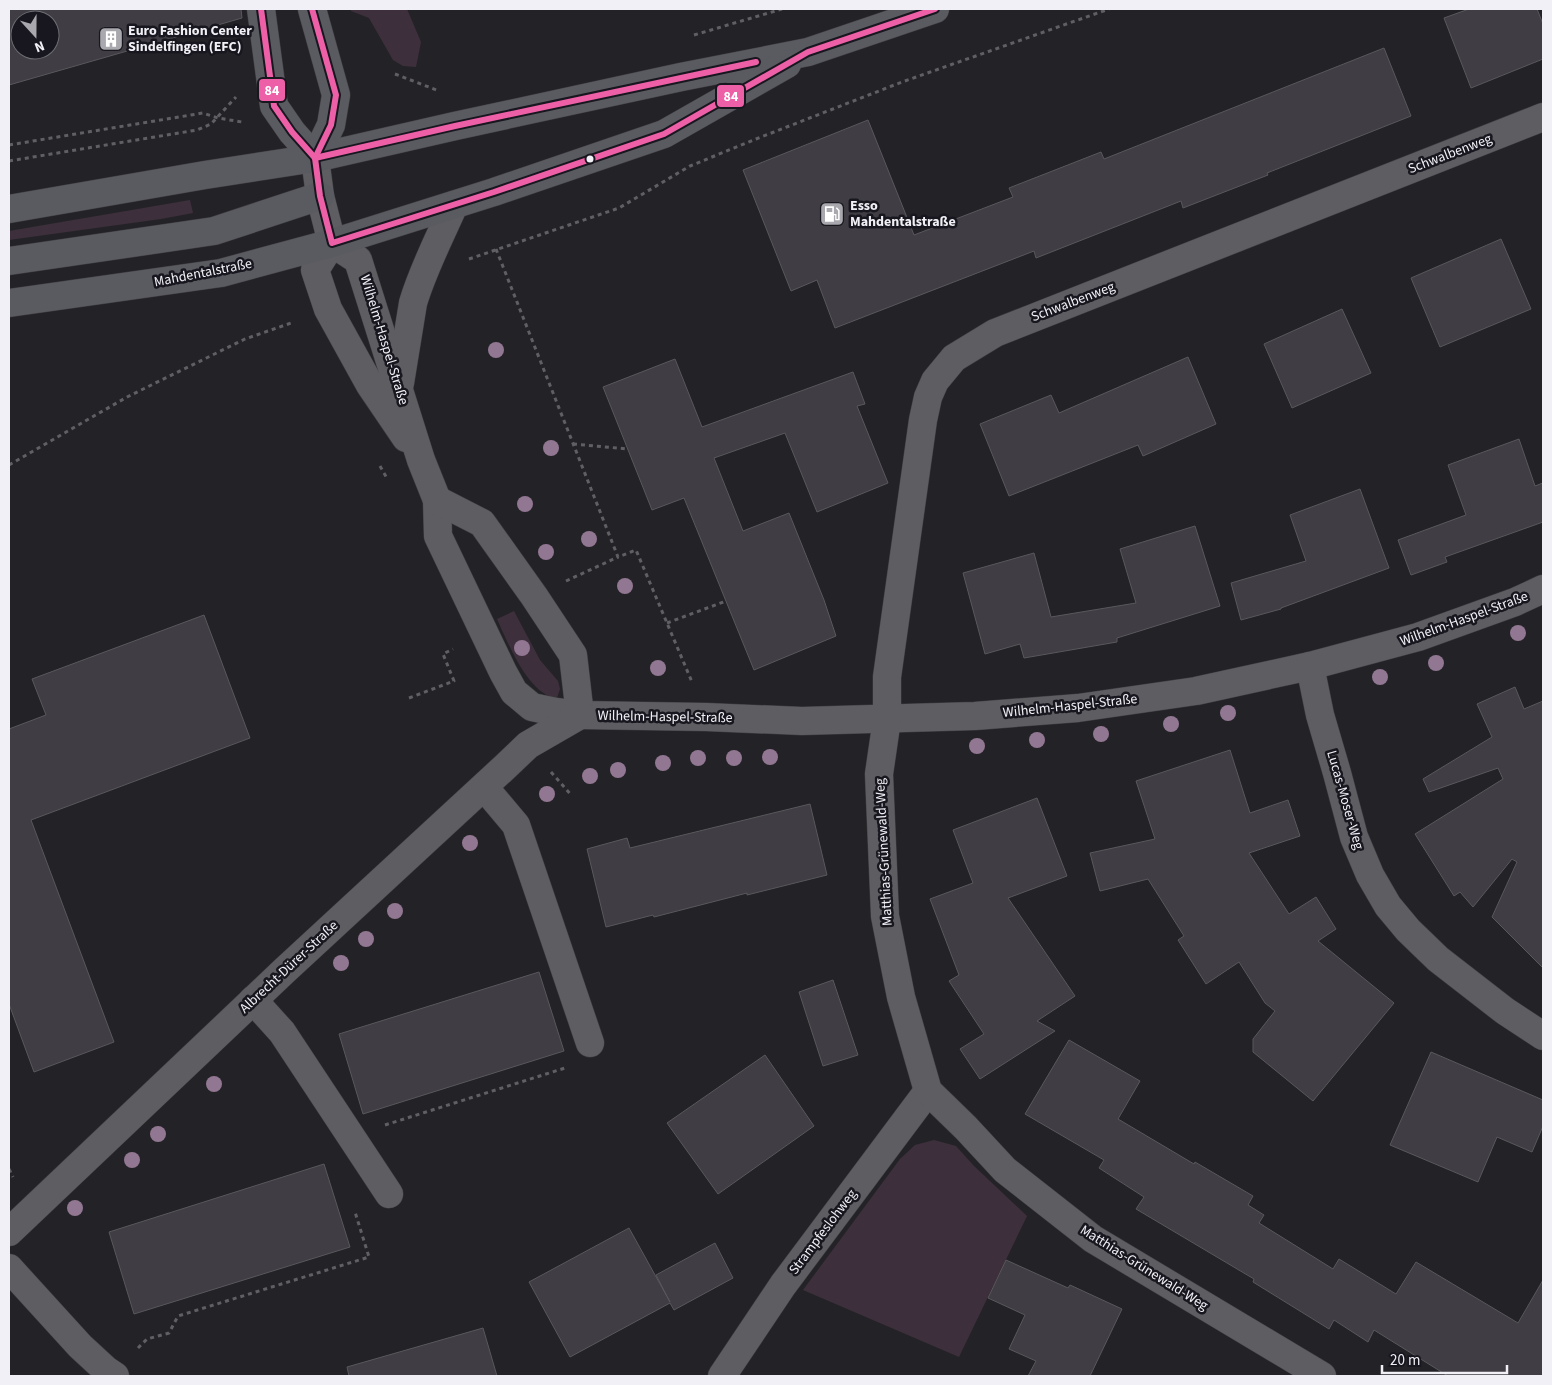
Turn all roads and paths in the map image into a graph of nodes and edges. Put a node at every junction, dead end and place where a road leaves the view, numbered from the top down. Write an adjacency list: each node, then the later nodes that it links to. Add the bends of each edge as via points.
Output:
1 (261, 9): 10 (main road, via 274,106)
2 (312, 9): 10 (main road, via 336,95 331,125)
3 (935, 9): 5 (main road, Mahdentalstraße)
4 (1108, 9): 16 (path, via 902,82 765,135 690,166 620,208)
5 (808, 52): 10 (main road, Mahdentalstraße); 13 (main road, Mahdentalstraße, via 664,134)
6 (395, 74): 7 (path)
7 (447, 94)
8 (1543, 117): 35 (street, Schwalbenweg, via 995,333 954,358 935,381 923,420 887,677)
9 (9, 145): 11 (path, via 203,113 218,118 197,130)
10 (315, 158): 12 (street); 14 (main road, Mahdentalstraße)
11 (9, 161)
12 (320, 196): 15 (street); 17 (main road, via 214,231)
13 (454, 205): 15 (main road, Mahdentalstraße); 18 (street)
14 (9, 209)
15 (332, 243): 19 (main road, Mahdentalstraße, via 221,273); 20 (street, Wilhelm-Haspel-Straße, via 315,270); 21 (street, Wilhelm-Haspel-Straße, via 358,260)
16 (496, 249): 18 (path); 22 (path)
17 (9, 261)
18 (422, 276): 21 (street, via 413,303)
19 (9, 303)
20 (328, 309): 24 (street, Wilhelm-Haspel-Straße, via 370,385); 25 (path, via 237,343 127,397)
21 (399, 389): 24 (street, Wilhelm-Haspel-Straße)
22 (573, 444): 23 (path); 29 (path, via 618,557 636,550)
23 (628, 449)
24 (421, 460): 26 (street, Wilhelm-Haspel-Straße)
25 (9, 465)
26 (437, 500): 33 (street, Wilhelm-Haspel-Straße, via 482,523 573,655); 33 (street, Wilhelm-Haspel-Straße, via 438,536 514,692 532,707)
27 (1543, 589): 31 (street, Wilhelm-Haspel-Straße, via 1418,637)
28 (726, 601): 29 (path)
29 (667, 623): 34 (path)
30 (461, 646): 32 (path, via 443,654 454,682)
31 (1310, 666): 35 (street, Wilhelm-Haspel-Straße, via 1196,691 1078,708); 38 (street, Lucas-Moser-Weg, via 1320,715 1354,837 1388,906 1438,959)
32 (410, 698)
33 (580, 715): 34 (street, Wilhelm-Haspel-Straße); 36 (street, Albrecht-Dürer-Straße, via 528,745)
34 (706, 717): 35 (street, Wilhelm-Haspel-Straße, via 802,721)
35 (886, 719): 40 (street, Matthias-Grünewald-Weg, via 879,774 885,916 901,997)
36 (484, 787): 37 (street, Albrecht-Dürer-Straße); 39 (street, via 516,825)
37 (253, 1000): 41 (street, via 282,1032); 42 (street, Albrecht-Dürer-Straße)
38 (1543, 1036)
39 (590, 1043)
40 (928, 1091): 47 (street, Strampfeslohweg, via 783,1285); 48 (street, Matthias-Grünewald-Weg, via 1005,1170 1094,1239)
41 (389, 1194)
42 (9, 1232)
43 (9, 1268): 46 (street, via 80,1346)
44 (169, 1333): 45 (path)
45 (147, 1339)
46 (115, 1376)
47 (722, 1376)
48 (1322, 1376)

